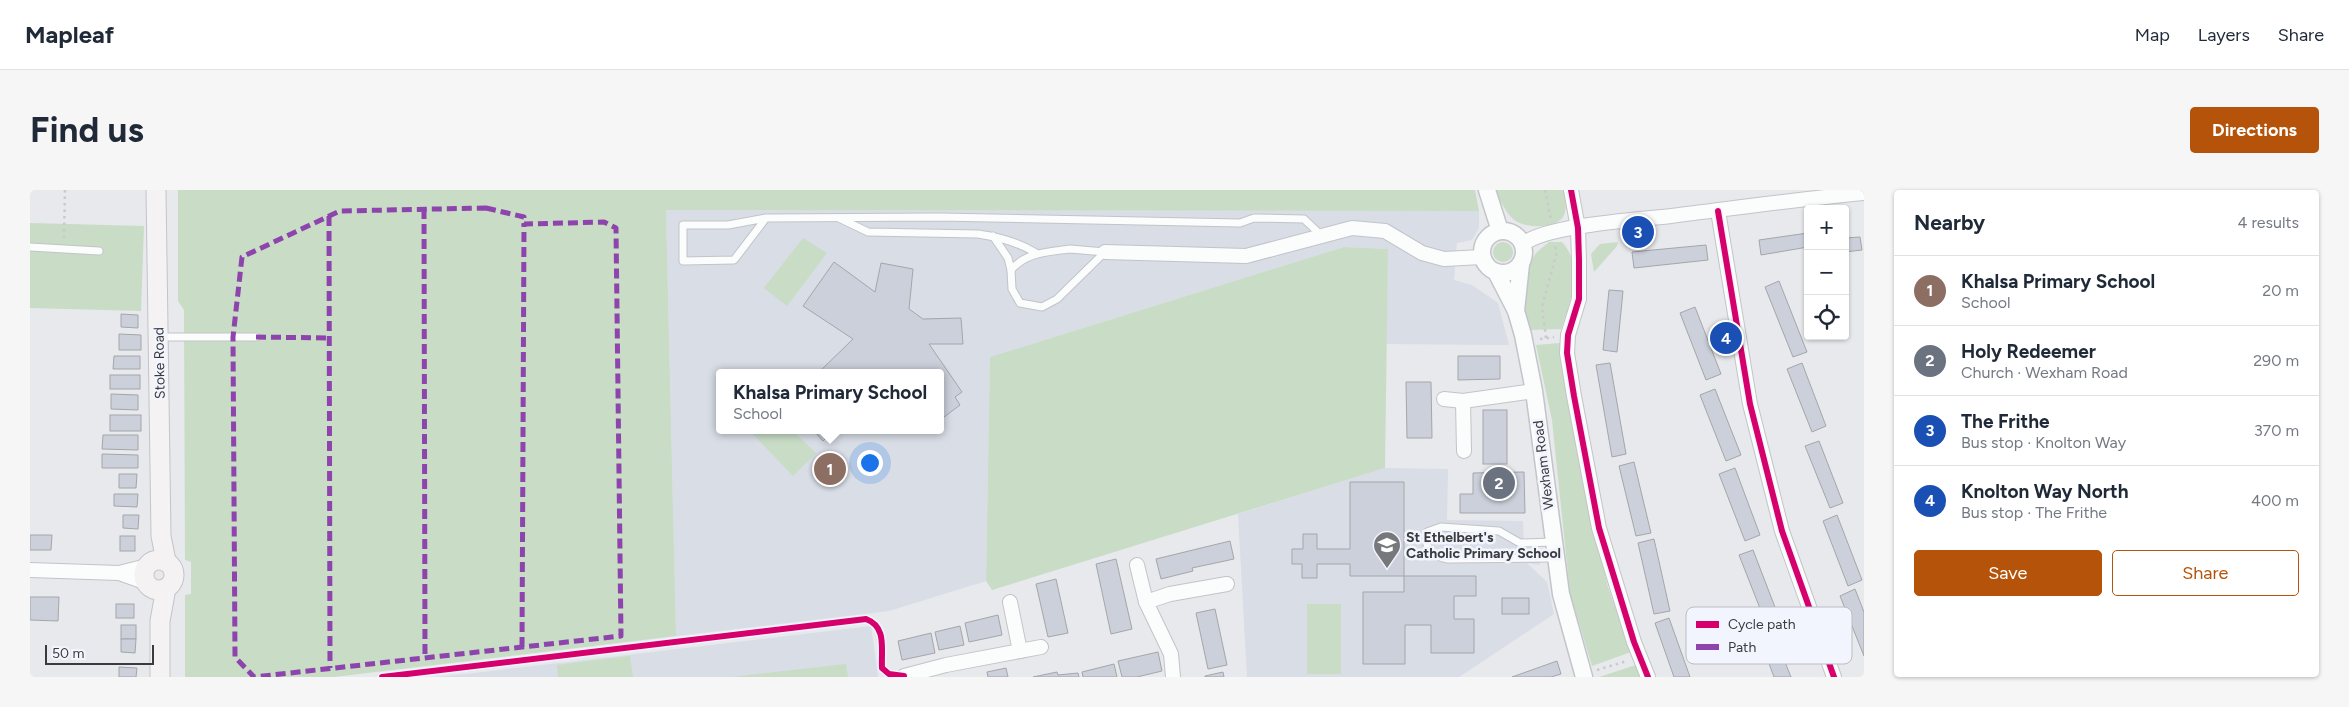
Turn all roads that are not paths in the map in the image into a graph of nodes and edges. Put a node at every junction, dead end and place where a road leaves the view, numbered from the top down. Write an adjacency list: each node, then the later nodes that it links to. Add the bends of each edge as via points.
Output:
1 (156, 190): 24 (main road, Stoke Road)
2 (1487, 190): 10 (street)
3 (1570, 190): 9 (street)
4 (1864, 193): 5 (street)
5 (1789, 195): 6 (street)
6 (1718, 210): 9 (street); 37 (street, via 1750,404 1782,531)
7 (766, 218): 7 (lane, via 734,260 683,261 683,225 728,225); 8 (lane)
8 (838, 218): 11 (lane, via 868,232); 12 (lane, via 1240,223 1254,218 1304,218)
9 (1578, 228): 13 (street, via 1531,237); 46 (street, via 1579,299 1568,335 1567,353 1599,528)
10 (1500, 231): 13 (street, via 1514,234); 18 (street, via 1488,237)
11 (993, 236): 17 (lane, via 1023,245); 20 (lane, via 1008,258)
12 (1322, 236): 16 (street, via 1246,256); 18 (street, via 1352,228 1385,232 1422,253 1436,257)
13 (1523, 244): 19 (street)
14 (30, 247): 15 (lane)
15 (99, 251)
16 (1105, 252): 17 (lane, via 1070,250); 20 (lane, via 1057,299 1042,307 1020,303 1012,289)
17 (1036, 253): 20 (lane)
18 (1482, 257): 21 (street)
19 (1521, 264): 21 (street, via 1510,272); 22 (street, Wexham Road)
20 (1011, 270)
21 (1496, 272): 22 (street, Wexham Road)
22 (1516, 311): 25 (street, Wexham Road)
23 (256, 336): 24 (lane)
24 (159, 337): 33 (main road, Stoke Road, via 161,536)
25 (1534, 391): 27 (street); 29 (street, Wexham Road)
26 (1444, 399): 27 (street)
27 (1463, 401): 28 (street)
28 (1464, 451)
29 (1553, 542): 30 (street, Wexham Road); 30 (lane, via 1520,544 1499,531 1441,527 1427,532 1426,540 1429,552 1435,557 1448,559)
30 (1555, 558): 43 (street, Wexham Road, via 1561,594)
31 (1137, 565): 36 (street)
32 (30, 570): 33 (street)
33 (155, 575): 44 (main road, Stoke Road, via 160,621)
34 (1227, 584): 36 (street, via 1170,594)
35 (1010, 602): 39 (street)
36 (1146, 602): 45 (street, via 1171,654)
37 (1809, 607)
38 (1041, 647): 39 (street)
39 (1020, 651): 41 (street)
40 (1829, 664): 47 (street)
41 (947, 671): 42 (street)
42 (904, 676)
43 (1584, 676)
44 (160, 677)
45 (1174, 677)
46 (1648, 677)
47 (1834, 677)

